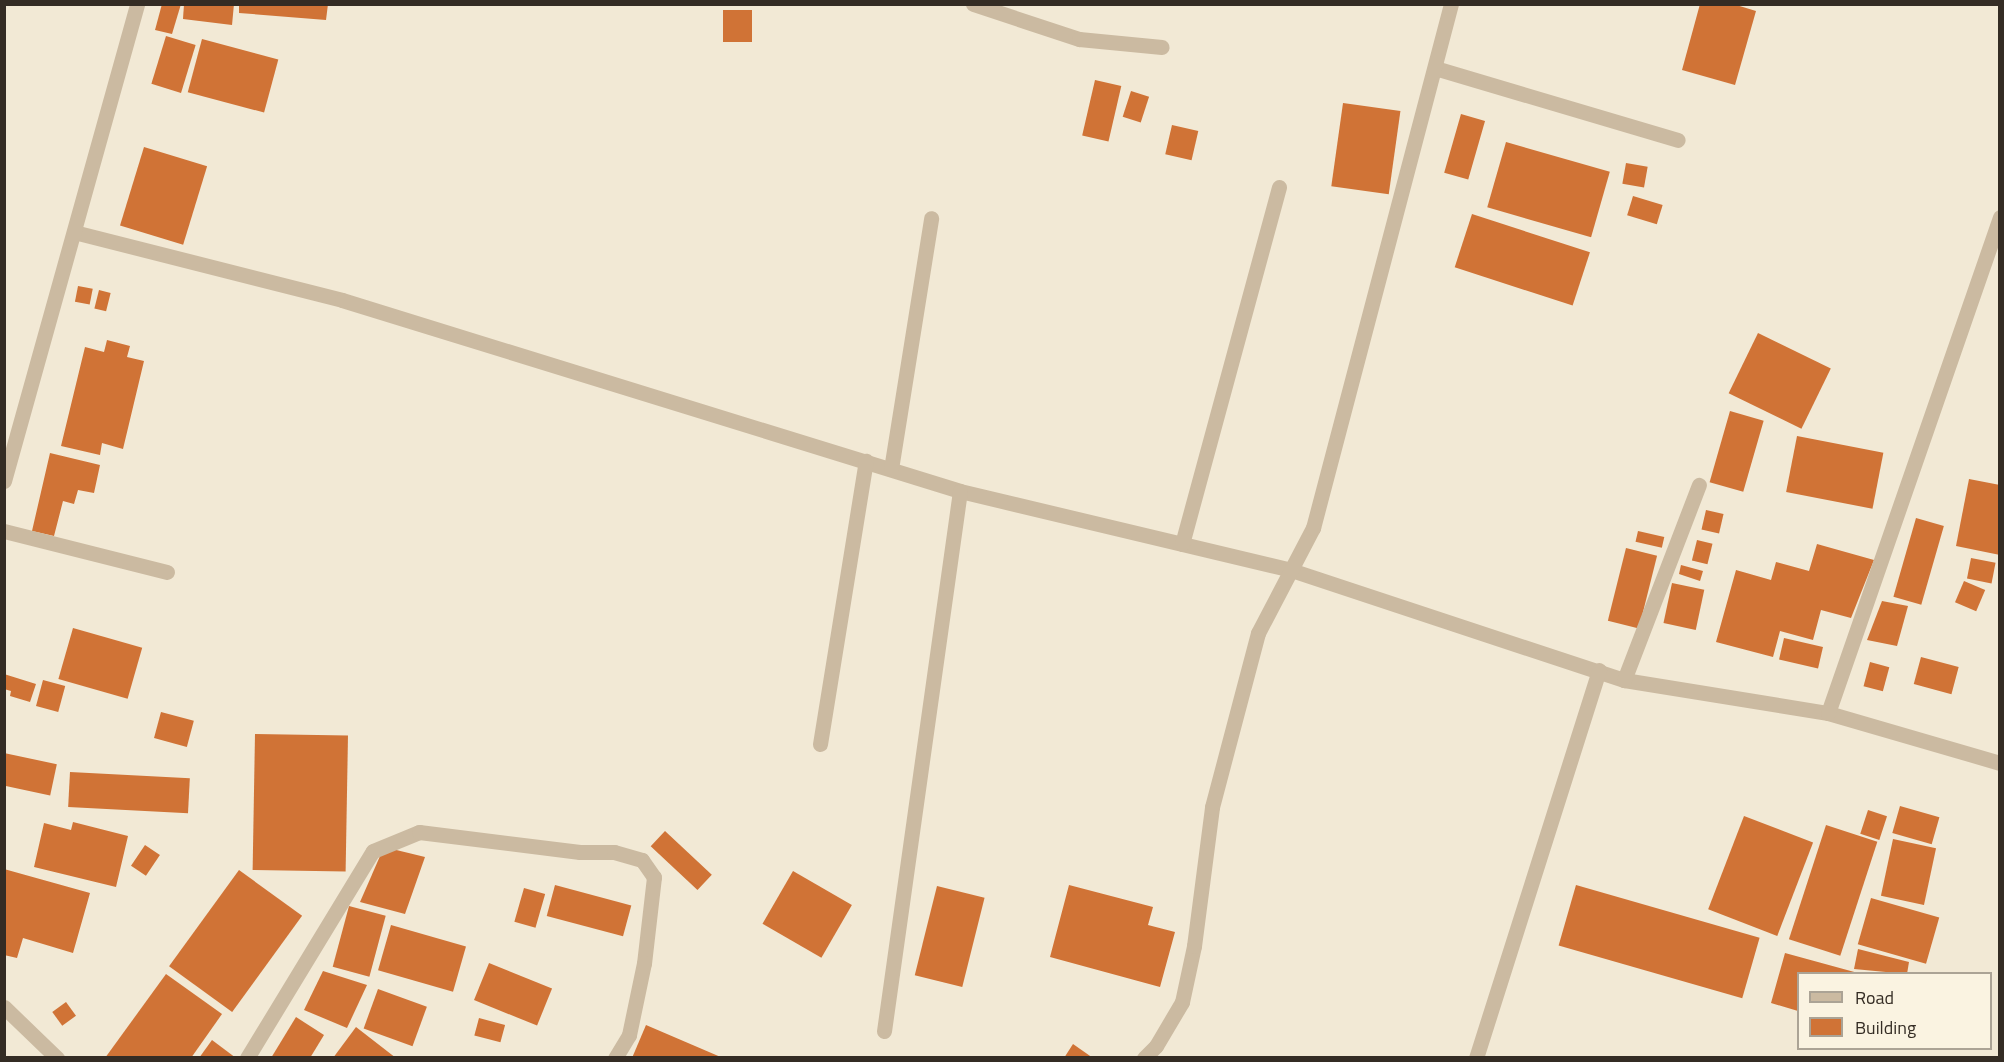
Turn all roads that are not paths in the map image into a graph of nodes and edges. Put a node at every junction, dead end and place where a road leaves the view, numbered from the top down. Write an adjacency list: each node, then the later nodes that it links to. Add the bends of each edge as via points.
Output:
1 (137, 4): 10 (street)
2 (973, 4): 4 (street, via 1079,39)
3 (1451, 4): 5 (street)
4 (1162, 46)
5 (1435, 68): 6 (street); 18 (street, via 1313,528)
6 (1678, 140)
7 (1279, 187): 17 (street)
8 (2000, 217): 22 (street)
9 (931, 218): 12 (street)
10 (74, 232): 11 (street, via 353,304); 13 (street)
11 (866, 461): 12 (street); 23 (street)
12 (891, 469): 15 (street)
13 (4, 481)
14 (1700, 484): 21 (street)
15 (960, 490): 17 (street); 26 (street)
16 (4, 531): 19 (street)
17 (1182, 544): 18 (street)
18 (1291, 570): 20 (street); 30 (street, via 1258,633 1212,807 1194,946 1182,1002 1156,1046)
19 (168, 572)
20 (1599, 670): 21 (street); 31 (street)
21 (1624, 680): 22 (street)
22 (1828, 713): 24 (street)
23 (820, 744)
24 (2000, 763)
25 (4, 1007): 27 (street)
26 (884, 1031)
27 (57, 1058)
28 (247, 1058): 29 (street, via 373,850 419,832 580,852 615,852 642,860 654,877 644,963 629,1035)
29 (615, 1058)
30 (1144, 1058)
31 (1476, 1058)

